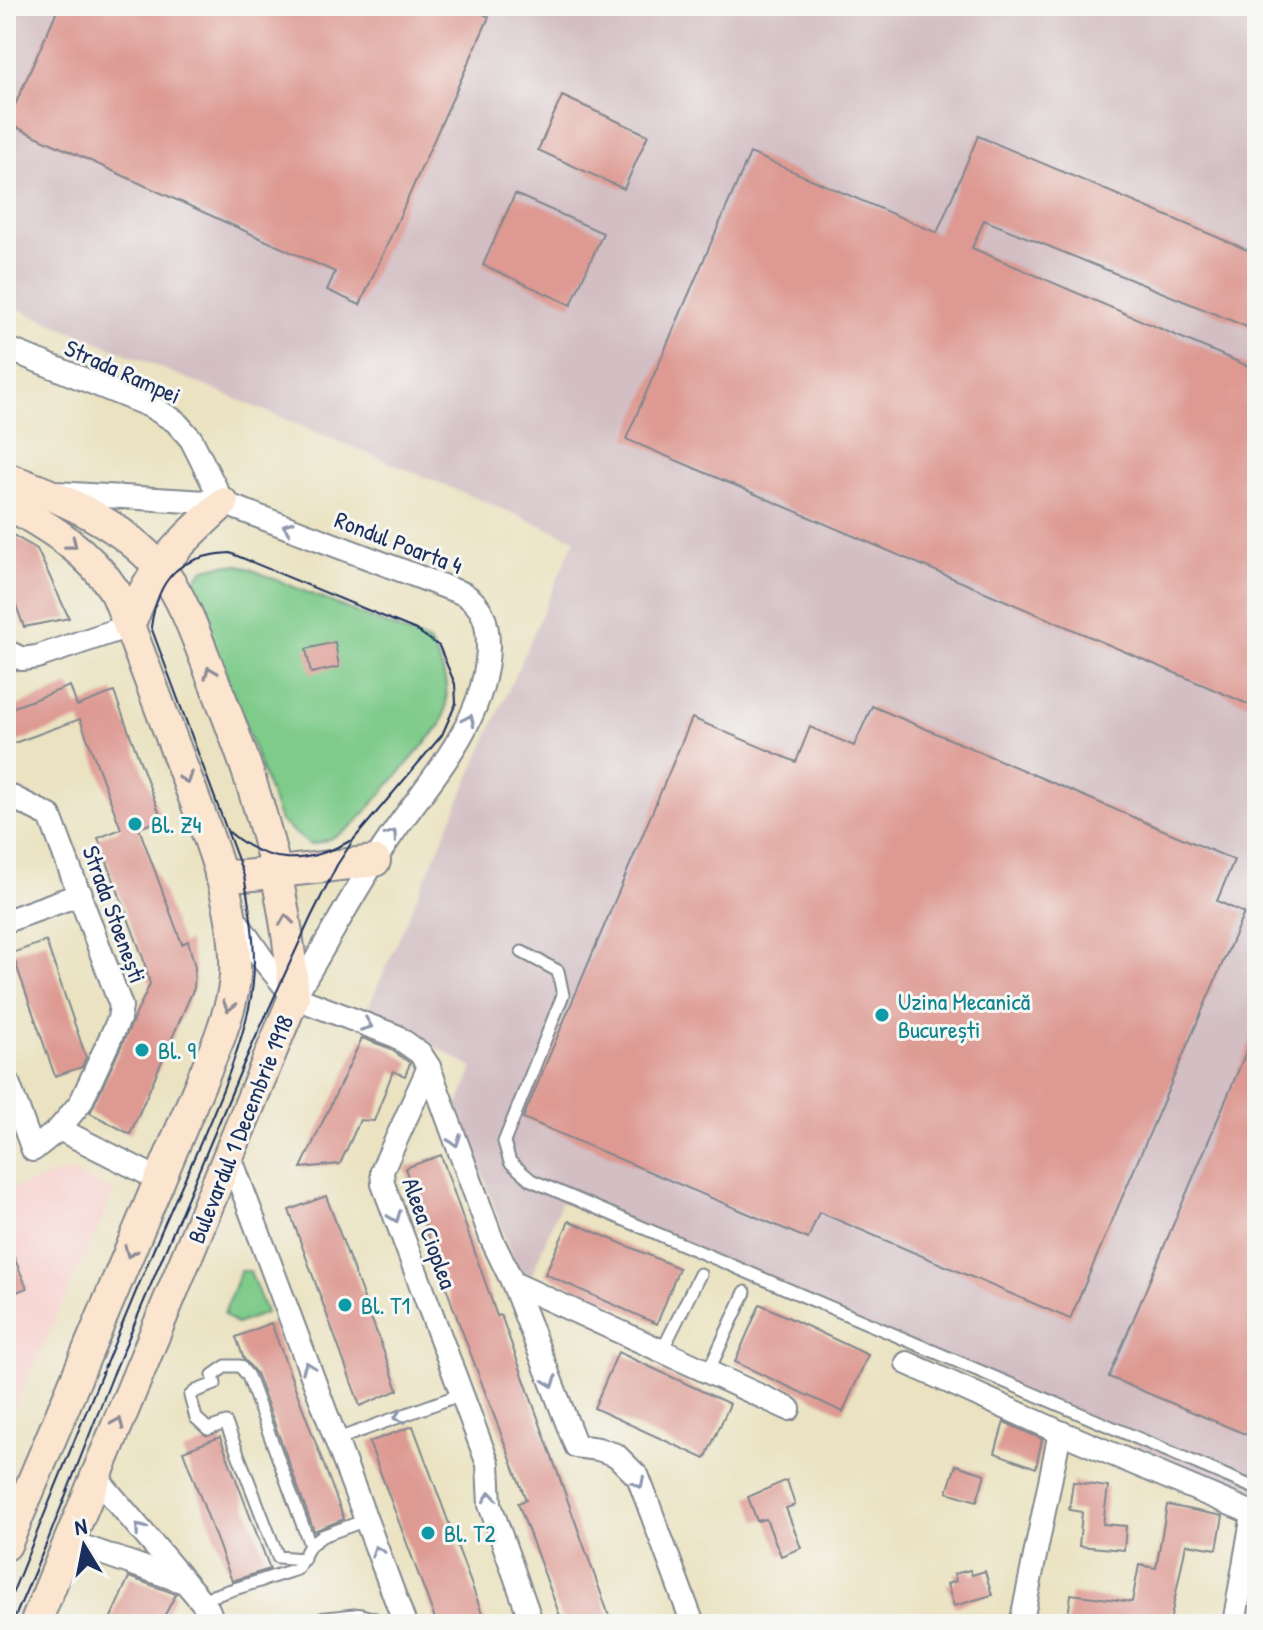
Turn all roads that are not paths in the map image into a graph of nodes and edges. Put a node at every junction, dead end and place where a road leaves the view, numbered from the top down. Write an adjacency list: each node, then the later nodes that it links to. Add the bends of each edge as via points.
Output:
1 (6, 348): 5 (street, Strada Rampei, via 175,421 191,439)
2 (6, 478): 3 (main road, Bulevardul 1 Decembrie 1918)
3 (48, 492): 5 (street, Rondul Poarta 4); 6 (main road, Bulevardul 1 Decembrie 1918, via 113,529)
4 (6, 503): 7 (main road, one-way to 7, via 89,559 116,593)
5 (223, 503): 6 (main road); 10 (street, Rondul Poarta 4, one-way to 5, via 456,746 475,708 487,661 481,608 464,594)
6 (160, 568): 7 (main road); 11 (main road, Bulevardul 1 Decembrie 1918, one-way to 6, via 226,710 197,638)
7 (129, 626): 8 (street, via 37,657 22,659); 12 (main road, one-way to 12)
8 (6, 651)
9 (6, 794): 13 (street, Strada Stoenești, via 50,816)
10 (375, 861): 11 (main road); 17 (street, Rondul Poarta 4)
11 (278, 872): 12 (main road); 17 (main road, Bulevardul 1 Decembrie 1918, one-way to 11)
12 (220, 875): 14 (main road)
13 (81, 894): 15 (street); 20 (street, Strada Stoenești, via 121,1006 81,1102)
14 (230, 912): 17 (street); 22 (main road, one-way to 22, via 235,977 229,1010)
15 (6, 921)
16 (522, 952): 34 (lane, via 558,971 563,995 504,1142 510,1162 531,1180)
17 (294, 997): 18 (street, one-way to 18, via 396,1036 420,1053); 21 (main road, Bulevardul 1 Decembrie 1918)
18 (429, 1067): 24 (street, one-way to 24); 29 (street, Aleea Cioplea, one-way to 29, via 382,1171 383,1184)
19 (6, 1077): 20 (street, Strada Stoenești, via 33,1150)
20 (59, 1129): 22 (street)
21 (229, 1154): 32 (street, one-way to 21); 33 (main road, Bulevardul 1 Decembrie 1918, one-way to 21)
22 (160, 1180): 38 (main road, one-way to 38)
23 (700, 1274): 26 (lane)
24 (513, 1283): 26 (street); 50 (street, one-way to 50, via 576,1446 616,1455 638,1477)
25 (745, 1292): 28 (lane)
26 (662, 1351): 28 (street)
27 (907, 1363): 31 (street)
28 (708, 1372): 30 (street)
29 (462, 1394): 32 (lane, one-way to 32); 49 (street, Aleea Cioplea, one-way to 29, via 490,1505 488,1464)
30 (789, 1409)
31 (1060, 1432): 35 (street); 44 (street)
32 (335, 1440): 36 (street)
33 (96, 1477): 37 (main road, Bulevardul 1 Decembrie 1918); 41 (street, one-way to 33)
34 (1257, 1489)
35 (1255, 1515): 51 (street)
36 (366, 1520): 39 (lane); 48 (street, one-way to 36)
37 (70, 1542): 41 (street); 45 (main road, Bulevardul 1 Decembrie 1918)
38 (6, 1545)
39 (310, 1545): 40 (lane); 40 (lane, via 248,1376 240,1366 226,1366 213,1375 215,1384 190,1396 196,1418 208,1429 226,1423 278,1557)
40 (304, 1559): 42 (lane, via 282,1575)
41 (185, 1582): 42 (street)
42 (200, 1600): 46 (street)
43 (364, 1623): 47 (street)
44 (1018, 1623)
45 (35, 1624)
46 (214, 1624)
47 (324, 1624)
48 (405, 1624)
49 (531, 1624)
50 (693, 1624)
51 (1234, 1624)

